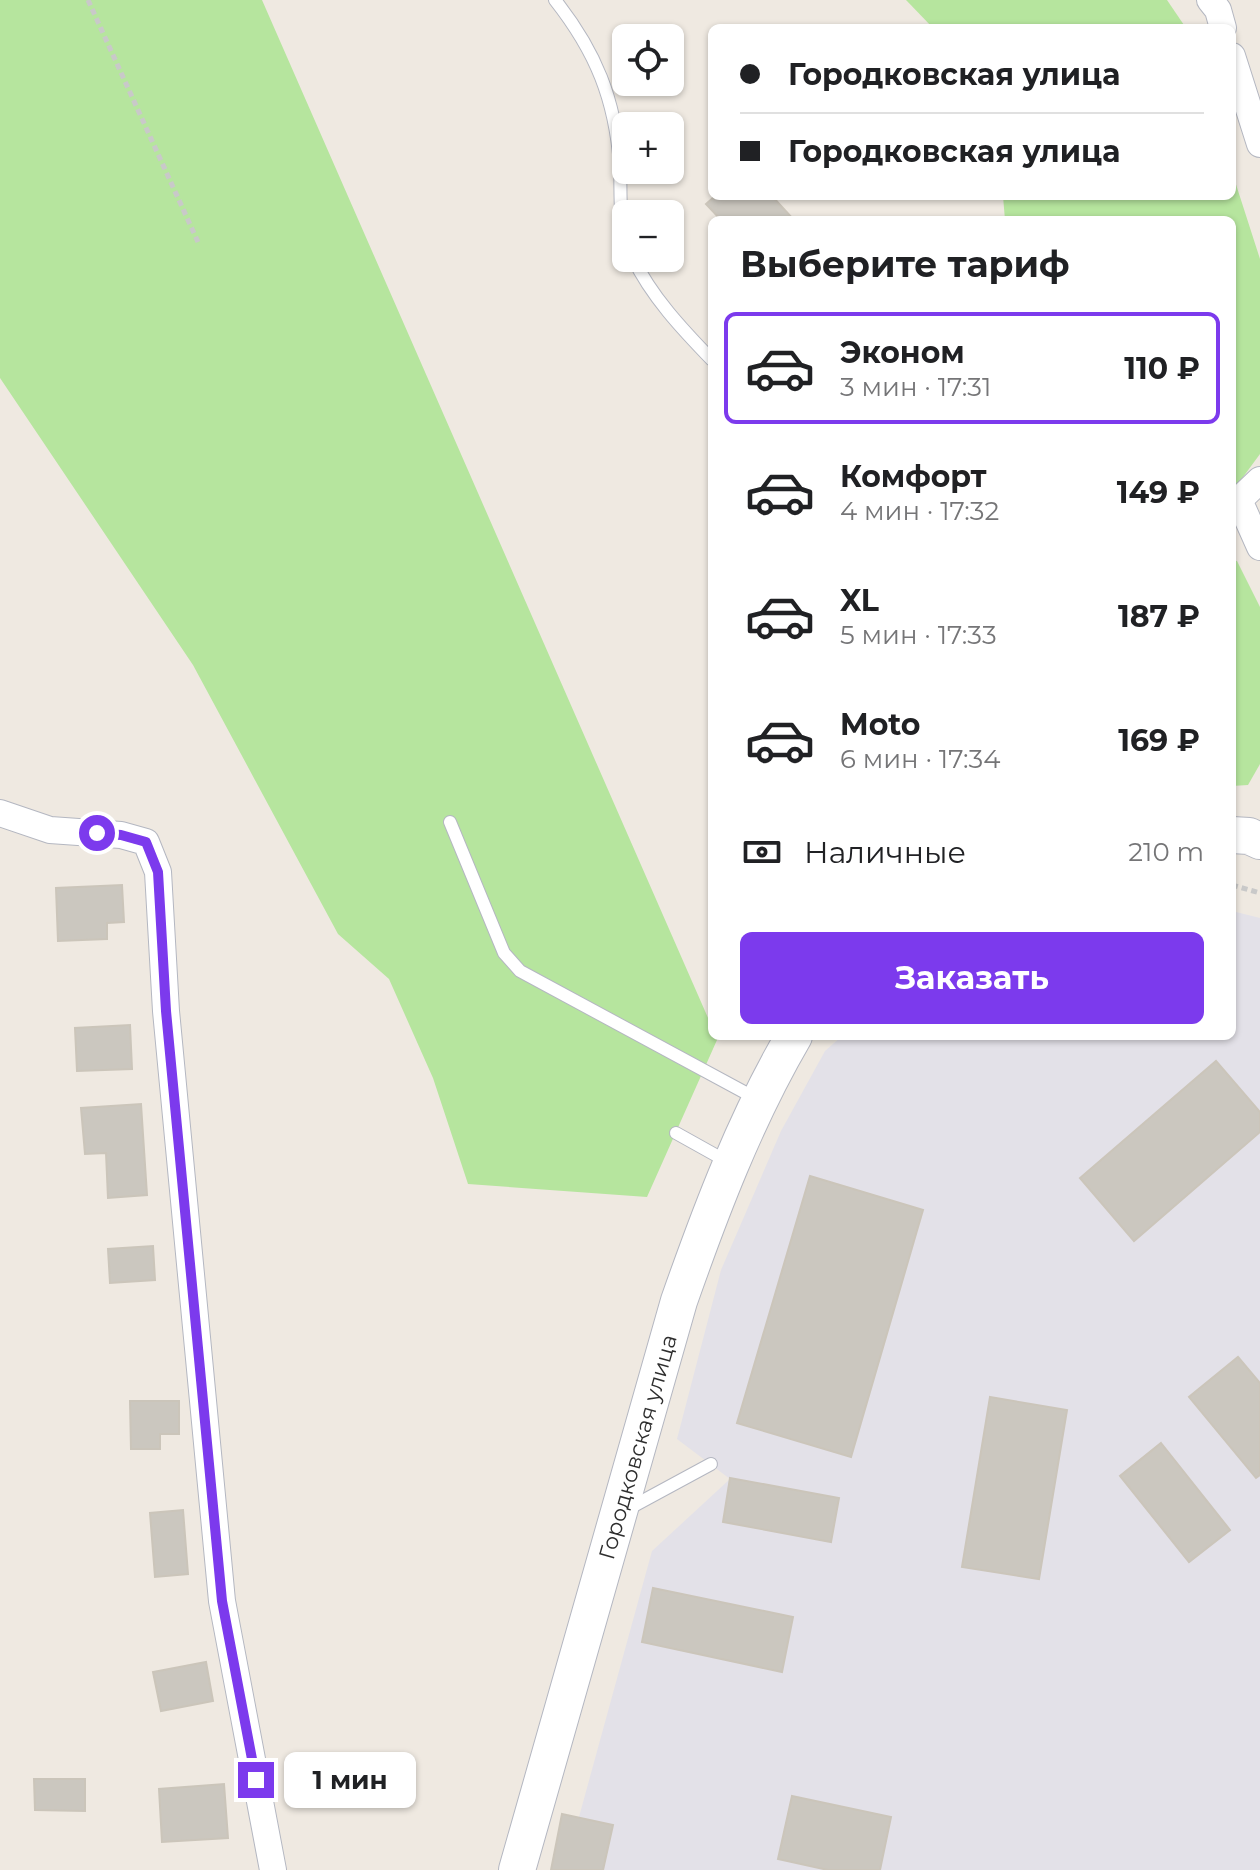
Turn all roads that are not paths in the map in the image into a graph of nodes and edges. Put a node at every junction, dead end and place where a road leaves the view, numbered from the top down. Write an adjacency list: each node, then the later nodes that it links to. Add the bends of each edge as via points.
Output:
1 (555, 0): 6 (lane, via 603,77 618,137)
2 (1210, 0): 3 (street)
3 (1222, 24)
4 (1236, 69): 5 (street)
5 (1260, 144)
6 (623, 200)
7 (640, 272): 8 (lane)
8 (708, 356)
9 (1260, 480): 10 (street)
10 (1236, 504): 11 (street)
11 (1260, 547)
12 (0, 813): 22 (street, via 50,830 146,842 158,872 166,1011 222,1601)
13 (450, 822): 17 (lane, via 504,953 520,971)
14 (1236, 835): 15 (main road)
15 (1260, 841)
16 (792, 1040): 17 (main road, Городковская улица)
17 (760, 1100): 19 (main road, Городковская улица)
18 (676, 1133): 19 (lane)
19 (731, 1163): 21 (main road, Городковская улица, via 679,1301)
20 (711, 1464): 21 (lane)
21 (618, 1514): 23 (main road, Городковская улица)
22 (273, 1870)
23 (517, 1870)

